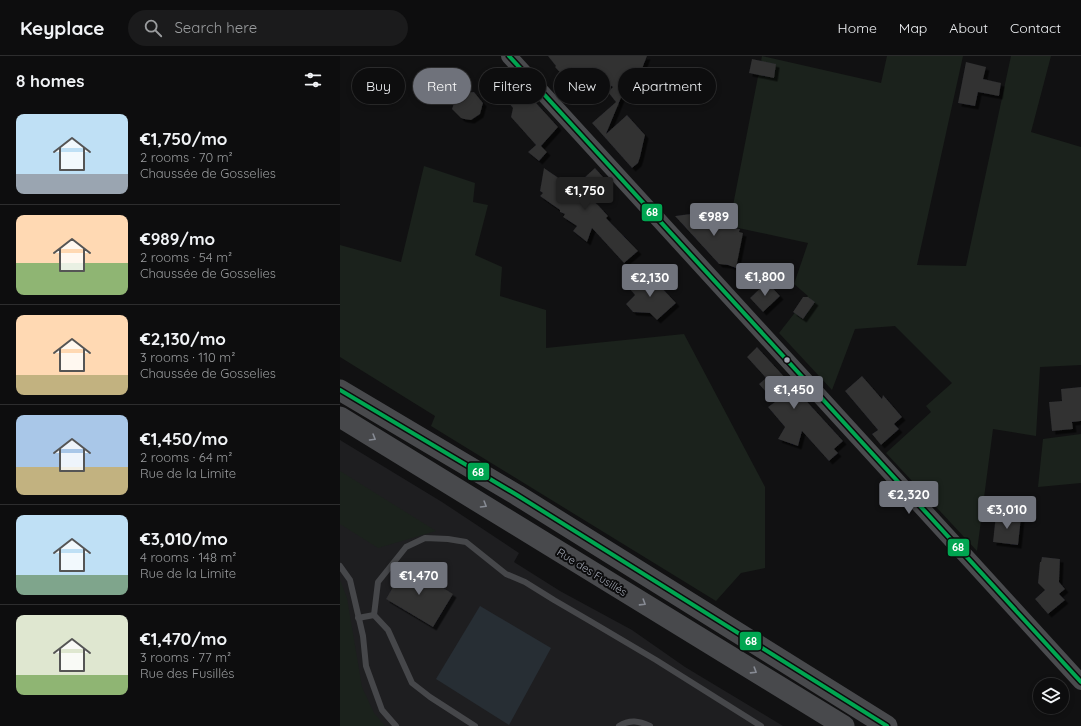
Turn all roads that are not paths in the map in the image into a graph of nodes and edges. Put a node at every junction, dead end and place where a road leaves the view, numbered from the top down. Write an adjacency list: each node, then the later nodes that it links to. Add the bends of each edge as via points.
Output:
1 (509, 56): 7 (street)
2 (340, 390): 14 (highway, via 517,495)
3 (340, 417): 13 (highway, Rue des Fusillés, one-way to 13)
4 (340, 566): 6 (lane, via 350,580)
5 (374, 615): 6 (lane); 9 (lane, via 388,630 412,683); 12 (lane, via 378,582 406,547 425,538 466,542 506,574 525,582 656,660)
6 (358, 618): 8 (lane, via 366,666 382,710)
7 (1081, 682)
8 (396, 726)
9 (475, 726)
10 (619, 726): 11 (lane, via 629,721 639,721)
11 (650, 726)
12 (761, 726)
13 (844, 726)
14 (887, 726)

